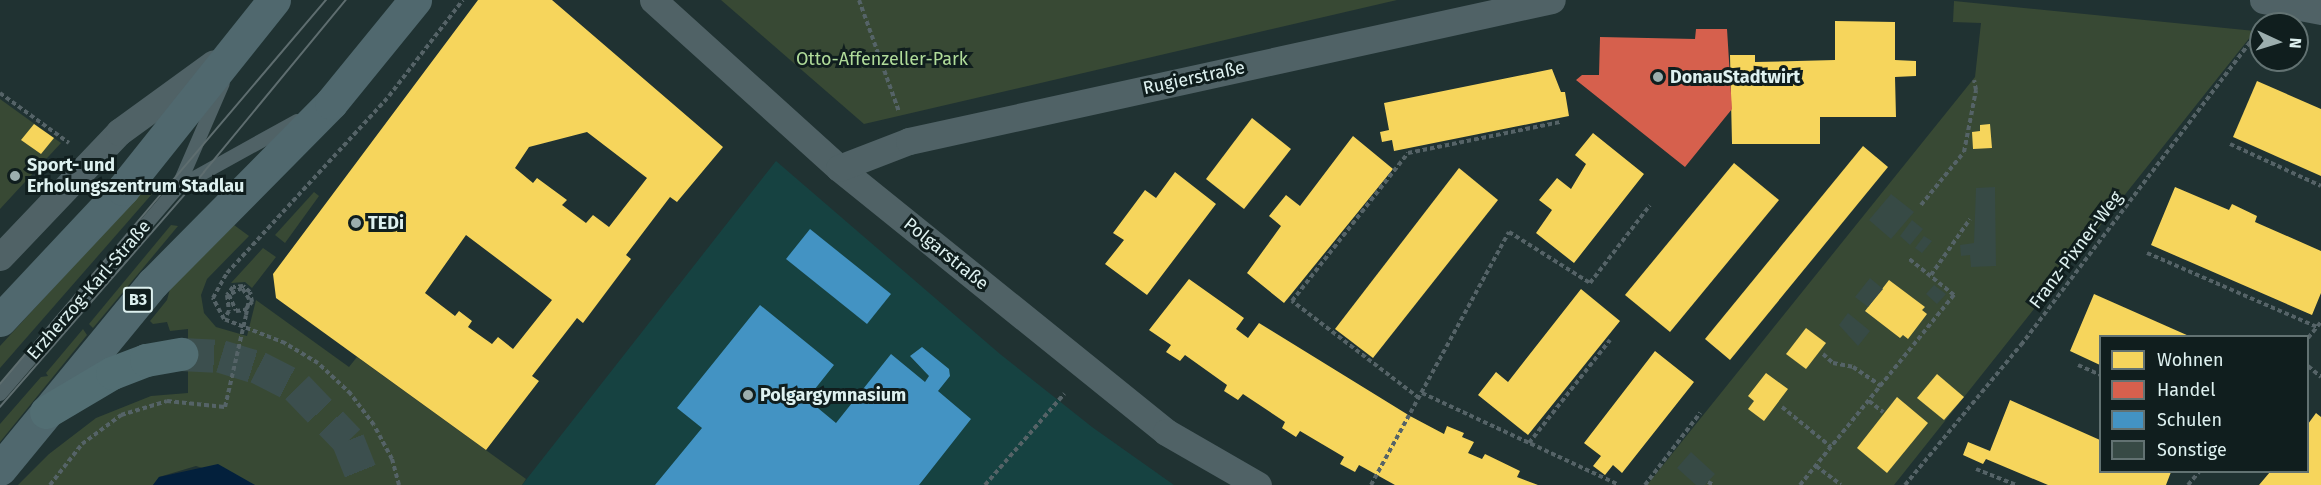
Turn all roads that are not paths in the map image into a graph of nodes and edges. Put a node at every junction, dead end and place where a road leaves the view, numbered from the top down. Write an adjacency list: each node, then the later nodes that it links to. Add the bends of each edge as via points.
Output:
1 (274, 0): 7 (main road, Erzherzog-Karl-Straße)
2 (415, 0): 8 (main road, Erzherzog-Karl-Straße / B3)
3 (653, 0): 9 (street, Polgarstraße)
4 (1552, 0): 9 (street, Rugierstraße, via 909,141)
5 (2262, 0): 6 (street)
6 (2321, 11)
7 (240, 45): 10 (lane, Erzherzog-Karl-Straße); 11 (street, Erzherzog-Karl-Straße, via 119,132); 12 (main road, Erzherzog-Karl-Straße, via 123,189)
8 (331, 103): 10 (lane, Erzherzog-Karl-Straße); 15 (main road, Erzherzog-Karl-Straße / B3, via 153,283)
9 (840, 168): 17 (street, Polgarstraße, via 1166,432)
10 (178, 187): 14 (lane, Erzherzog-Karl-Straße)
11 (0, 256)
12 (0, 321)
13 (181, 354): 15 (highway, via 146,360 112,373)
14 (0, 394)
15 (46, 412): 16 (main road, Erzherzog-Karl-Straße / B3)
16 (0, 469)
17 (1258, 485)

